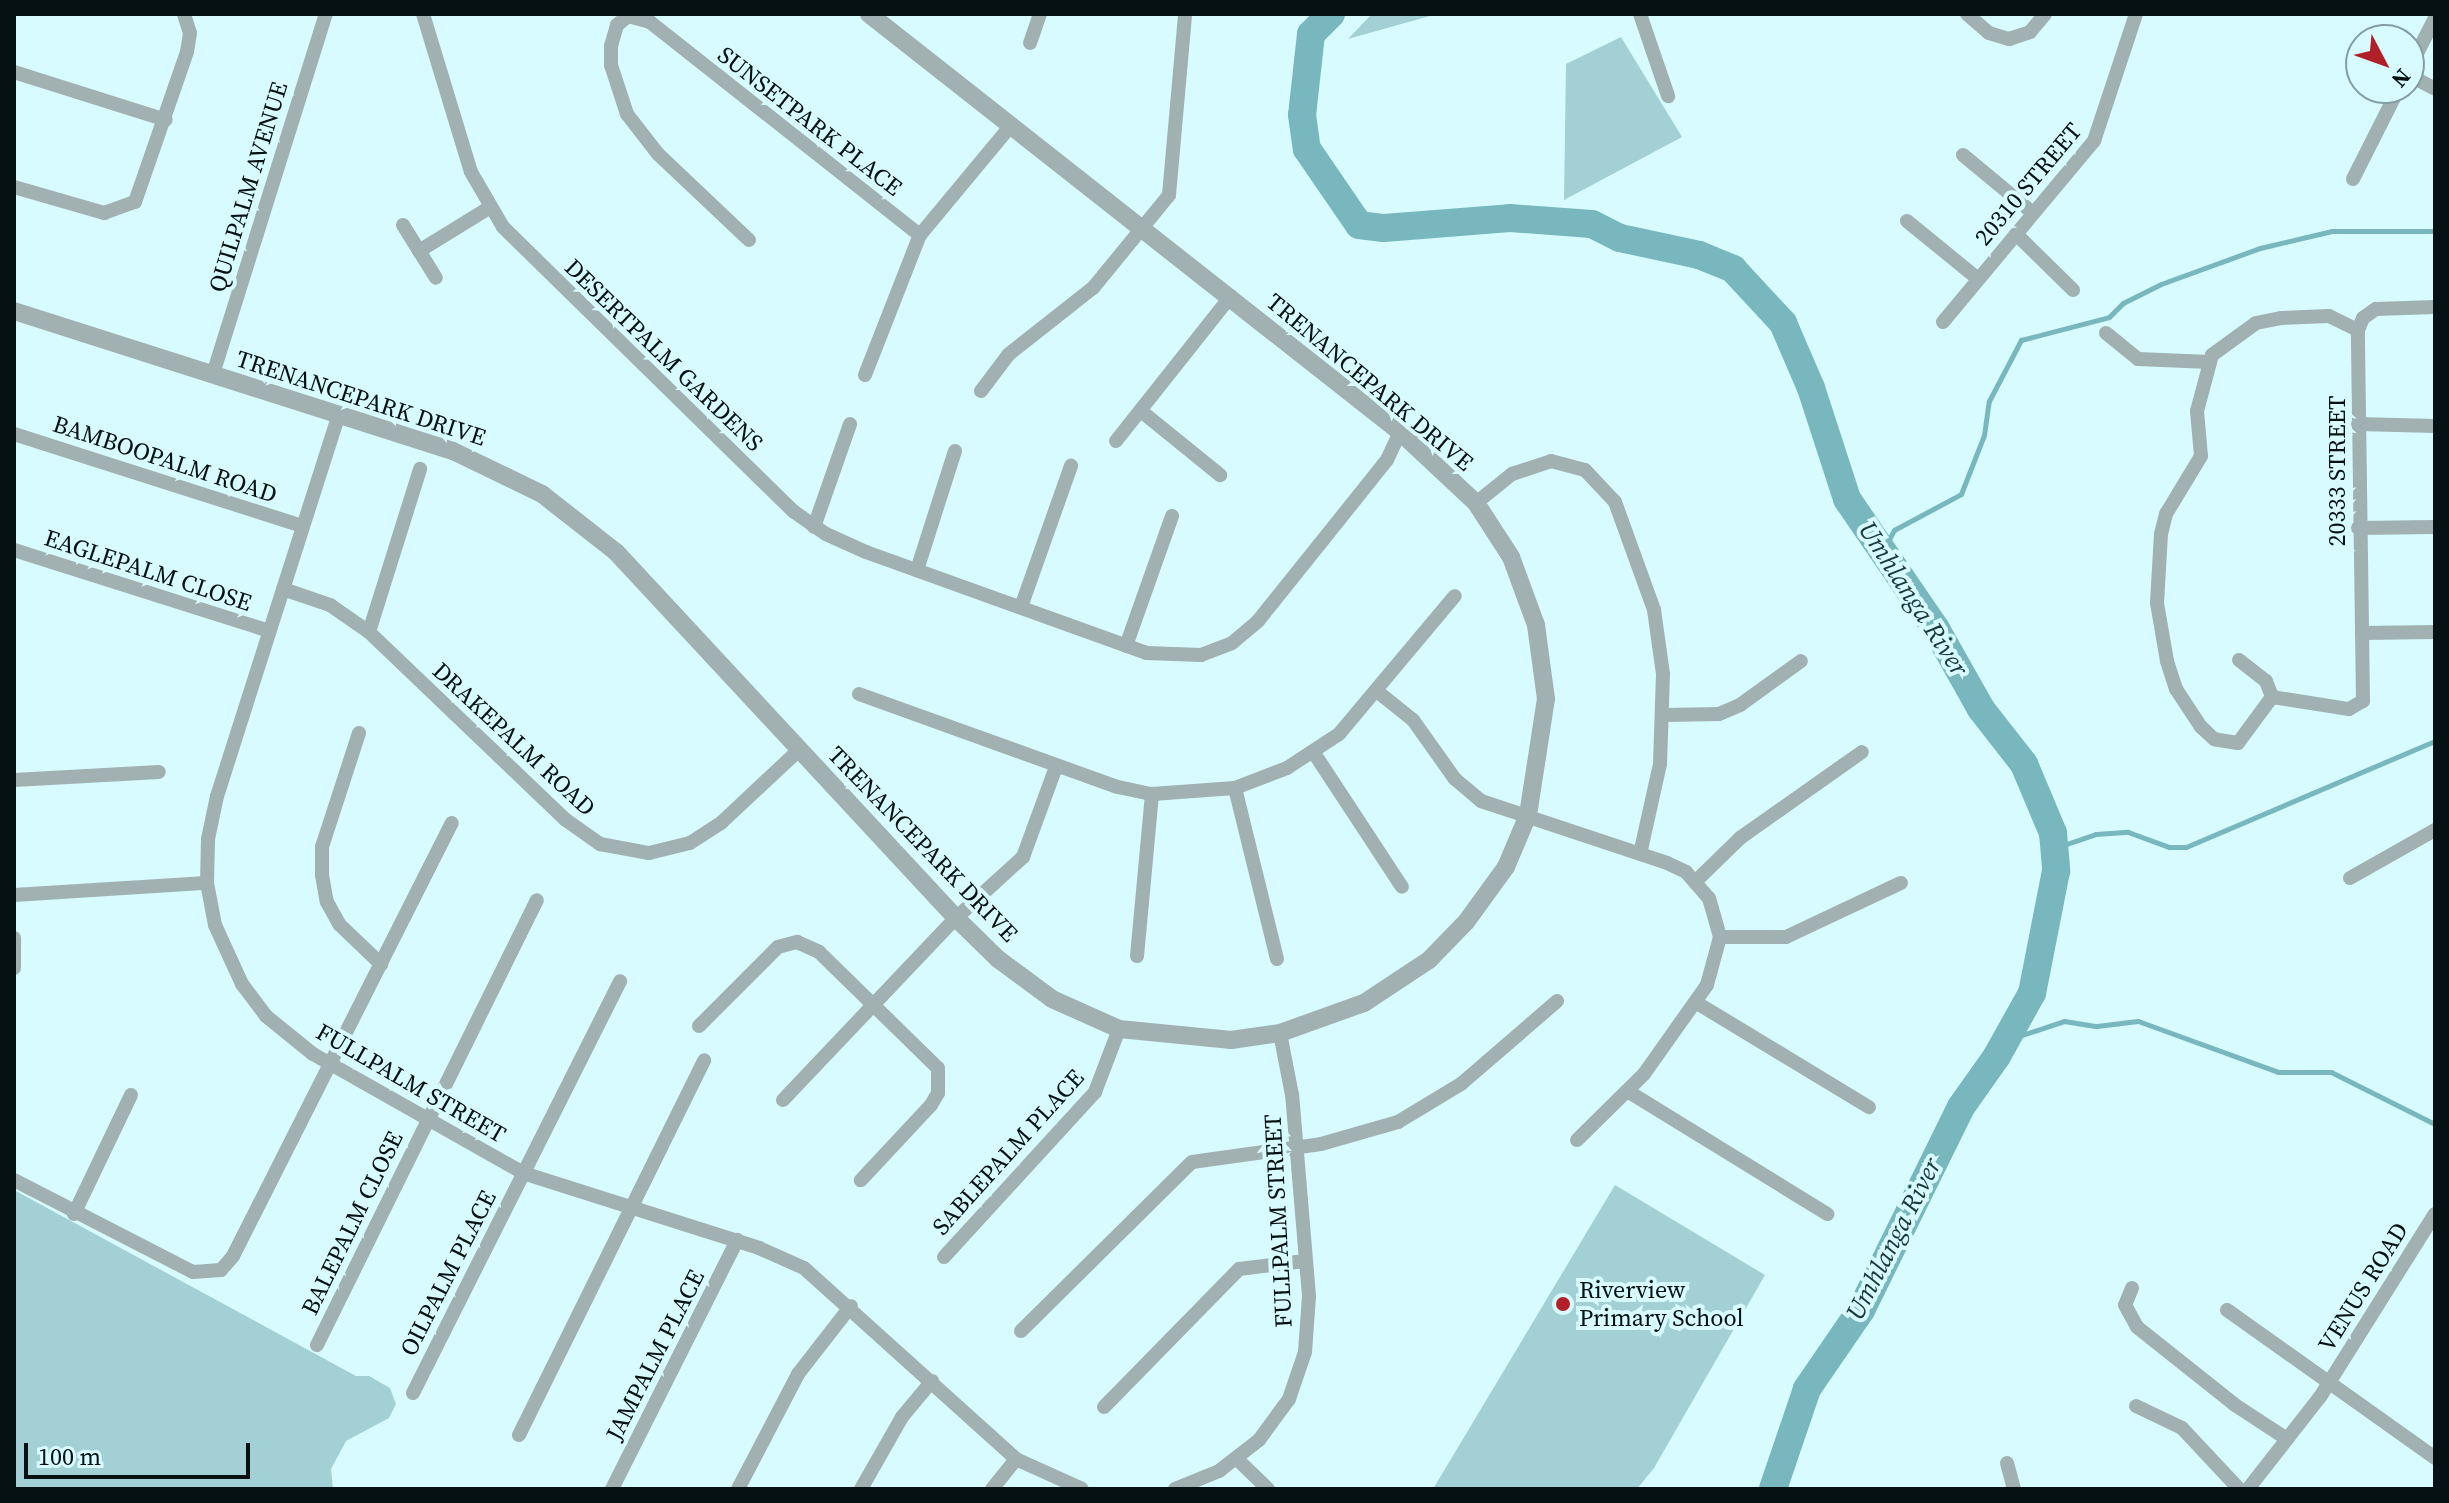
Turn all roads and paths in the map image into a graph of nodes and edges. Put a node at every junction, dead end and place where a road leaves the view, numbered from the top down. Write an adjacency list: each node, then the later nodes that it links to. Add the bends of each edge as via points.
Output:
1 (184, 14): 17 (street, via 190,33 187,52)
2 (326, 14): 41 (street, QUILPALM AVENUE)
3 (423, 14): 22 (street, DESERTPALM GARDENS, via 471,172)
4 (1040, 14): 13 (street)
5 (1185, 14): 26 (street, via 1173,181)
6 (1640, 14): 15 (street)
7 (1967, 14): 8 (street, via 1989,33 2009,39 2030,32)
8 (2045, 14)
9 (2136, 14): 23 (street, 20310 STREET, via 2103,127)
10 (878, 17): 18 (street, TRENANCEPARK DRIVE)
11 (2435, 18): 12 (street)
12 (2425, 38)
13 (1030, 43)
14 (14, 72): 17 (street)
15 (1668, 96)
16 (2391, 104): 20 (street)
17 (166, 120): 21 (street, via 142,191 117,213 88,210)
18 (1012, 124): 26 (street, TRENANCEPARK DRIVE); 28 (street)
19 (1963, 155): 23 (street)
20 (2353, 179)
21 (14, 187)
22 (489, 208): 30 (street); 59 (street, DESERTPALM GARDENS, via 516,242)
23 (2033, 213): 27 (street, 20310 STREET)
24 (1907, 221): 32 (street)
25 (403, 225): 30 (street)
26 (1146, 229): 34 (street, TRENANCEPARK DRIVE); 43 (street, via 1093,288 1009,354)
27 (2016, 234): 32 (street, 20310 STREET); 33 (street)
28 (920, 235): 29 (street, SUNSETPARK PLACE, via 650,22 628,16 617,25 611,46 611,65 627,114 658,154); 42 (street)
29 (749, 240)
30 (419, 251): 31 (street)
31 (436, 278)
32 (1978, 279): 37 (street, 20310 STREET)
33 (2073, 290)
34 (1231, 296): 44 (street); 49 (street, TRENANCEPARK DRIVE)
35 (2435, 307): 38 (street, via 2376,309 2363,318)
36 (14, 311): 41 (street, TRENANCEPARK DRIVE)
37 (1943, 322)
38 (2358, 330): 40 (street, via 2329,316 2256,323 2229,339); 47 (street, 20333 STREET)
39 (2106, 333): 40 (street, via 2138,359)
40 (2210, 362): 76 (street, via 2197,411 2201,456 2166,514 2157,556 2157,603 2167,661 2176,689 2214,739 2244,740)
41 (213, 374): 45 (street, TRENANCEPARK DRIVE)
42 (865, 375)
43 (981, 391)
44 (1141, 411): 51 (street); 55 (street)
45 (339, 414): 58 (street, FULLPALM STREET); 79 (street, TRENANCEPARK DRIVE, via 483,463 542,494 585,525 642,578)
46 (850, 424): 59 (street)
47 (2358, 424): 48 (street); 61 (street, 20333 STREET)
48 (2435, 426)
49 (1400, 432): 56 (street, TRENANCEPARK DRIVE); 71 (street, DESERTPALM GARDENS, via 1387,460 1245,634 1218,650 1182,658)
50 (14, 434): 58 (street, BAMBOOPALM ROAD)
51 (1116, 441)
52 (955, 451): 63 (street)
53 (1071, 466): 66 (street)
54 (420, 469): 68 (street)
55 (1220, 475)
56 (1476, 503): 77 (street, via 1519,470 1551,461 1585,470 1605,487 1629,533 1654,610); 87 (street, TRENANCEPARK DRIVE, via 1511,557 1541,648 1546,725)
57 (1172, 516): 71 (street)
58 (303, 526): 64 (street, FULLPALM STREET)
59 (814, 527): 63 (street, DESERTPALM GARDENS)
60 (2435, 527): 61 (street)
61 (2358, 528): 70 (street, 20333 STREET)
62 (14, 550): 67 (street, EAGLEPALM CLOSE)
63 (917, 570): 66 (street, DESERTPALM GARDENS)
64 (283, 589): 67 (street, FULLPALM STREET); 68 (street, DRAKEPALM ROAD, via 330,605)
65 (1455, 596): 74 (street)
66 (1021, 607): 71 (street, DESERTPALM GARDENS)
67 (269, 631): 93 (street, FULLPALM STREET, via 217,796 208,839)
68 (369, 632): 79 (street, DRAKEPALM ROAD, via 579,832 627,851 674,849 705,834)
69 (2435, 632): 70 (street)
70 (2362, 633): 76 (street, 20333 STREET, via 2363,701 2349,709)
71 (1126, 646)
72 (2239, 660): 76 (street, via 2266,681)
73 (1801, 661): 77 (street, via 1719,714)
74 (1378, 692): 81 (street); 87 (street, via 1421,728 1464,790)
75 (859, 694): 82 (street)
76 (2272, 697)
77 (1665, 715): 90 (street, via 1657,787)
78 (359, 733): 103 (street, via 322,847 322,875 327,902 340,925)
79 (800, 749): 98 (street, TRENANCEPARK DRIVE)
80 (1862, 752): 92 (street, via 1740,838)
81 (1314, 753): 85 (street); 95 (street)
82 (1056, 767): 86 (street); 98 (street, via 1023,857)
83 (159, 772): 84 (street)
84 (14, 780)
85 (1235, 788): 86 (street); 102 (street)
86 (1152, 794): 101 (street)
87 (1528, 815): 90 (street); 111 (street, TRENANCEPARK DRIVE, via 1487,896 1429,960 1364,1003)
88 (452, 823): 103 (street)
89 (2435, 830): 91 (street)
90 (1640, 854): 92 (street)
91 (2350, 878)
92 (1696, 881): 99 (street, via 1719,920)
93 (207, 883): 96 (street); 113 (street, FULLPALM STREET, via 218,933 242,984 266,1016)
94 (1901, 883): 99 (street, via 1786,937)
95 (1402, 887)
96 (14, 895)
97 (537, 900): 118 (street, BALEPALM CLOSE)
98 (956, 918): 108 (street); 110 (street, TRENANCEPARK DRIVE, via 998,959 1052,999)
99 (1720, 937): 107 (street, via 1714,970)
100 (14, 938): 104 (street)
101 (1137, 956)
102 (1277, 959)
103 (381, 964): 113 (street)
104 (14, 968)
105 (620, 981): 121 (street, OILPALM PLACE)
106 (1557, 1001): 120 (street, via 1461,1084 1398,1122)
107 (1697, 1003): 114 (street); 117 (street)
108 (873, 1005): 109 (street, via 819,952 787,943 770,953); 116 (street); 123 (street, via 929,1057 940,1081 931,1105)
109 (699, 1026)
110 (1119, 1029): 111 (street, TRENANCEPARK DRIVE, via 1231,1040); 129 (street, SABLEPALM PLACE, via 1095,1092)
111 (1280, 1033): 120 (street, FULLPALM STREET)
112 (704, 1060): 124 (street)
113 (330, 1065): 118 (street, FULLPALM STREET); 125 (street, via 233,1256 221,1270 193,1272)
114 (1629, 1092): 119 (street); 126 (street)
115 (131, 1095): 125 (street)
116 (783, 1100)
117 (1869, 1107)
118 (427, 1122): 121 (street, FULLPALM STREET); 135 (street, BALEPALM CLOSE)
119 (1577, 1140)
120 (1297, 1148): 130 (street, FULLPALM STREET); 134 (street, via 1192,1162)
121 (523, 1173): 124 (street, FULLPALM STREET); 138 (street, OILPALM PLACE)
122 (14, 1180): 125 (street)
123 (861, 1180)
124 (630, 1208): 128 (street, FULLPALM STREET); 141 (street)
125 (74, 1214)
126 (1827, 1214)
127 (2435, 1214): 137 (street, VENUS ROAD)
128 (737, 1240): 132 (street, FULLPALM STREET, via 804,1268); 147 (street, JAMPALM PLACE)
129 (944, 1257)
130 (1305, 1261): 140 (street, via 1239,1269); 145 (street, FULLPALM STREET, via 1308,1329 1300,1374 1275,1423)
131 (2132, 1288): 142 (street, via 2125,1305 2137,1327)
132 (851, 1306): 136 (street, FULLPALM STREET); 148 (street, via 798,1374)
133 (2227, 1310): 137 (street)
134 (1021, 1331)
135 (317, 1345)
136 (932, 1381): 144 (street, FULLPALM STREET); 149 (street, via 902,1417)
137 (2328, 1383): 142 (street, VENUS ROAD); 143 (street, VENUS ROAD)
138 (413, 1393)
139 (2136, 1406): 155 (street, via 2182,1428)
140 (1104, 1407)
141 (519, 1435)
142 (2287, 1439): 156 (street, VENUS ROAD)
143 (2435, 1458)
144 (1016, 1459): 150 (street); 151 (street, FULLPALM STREET)
145 (1238, 1460): 152 (street, FULLPALM STREET); 153 (street)
146 (2007, 1463): 154 (street)
147 (612, 1489)
148 (738, 1489)
149 (861, 1489)
150 (992, 1489)
151 (1082, 1489)
152 (1175, 1489)
153 (1268, 1489)
154 (2014, 1489)
155 (2239, 1489)
156 (2248, 1489)

